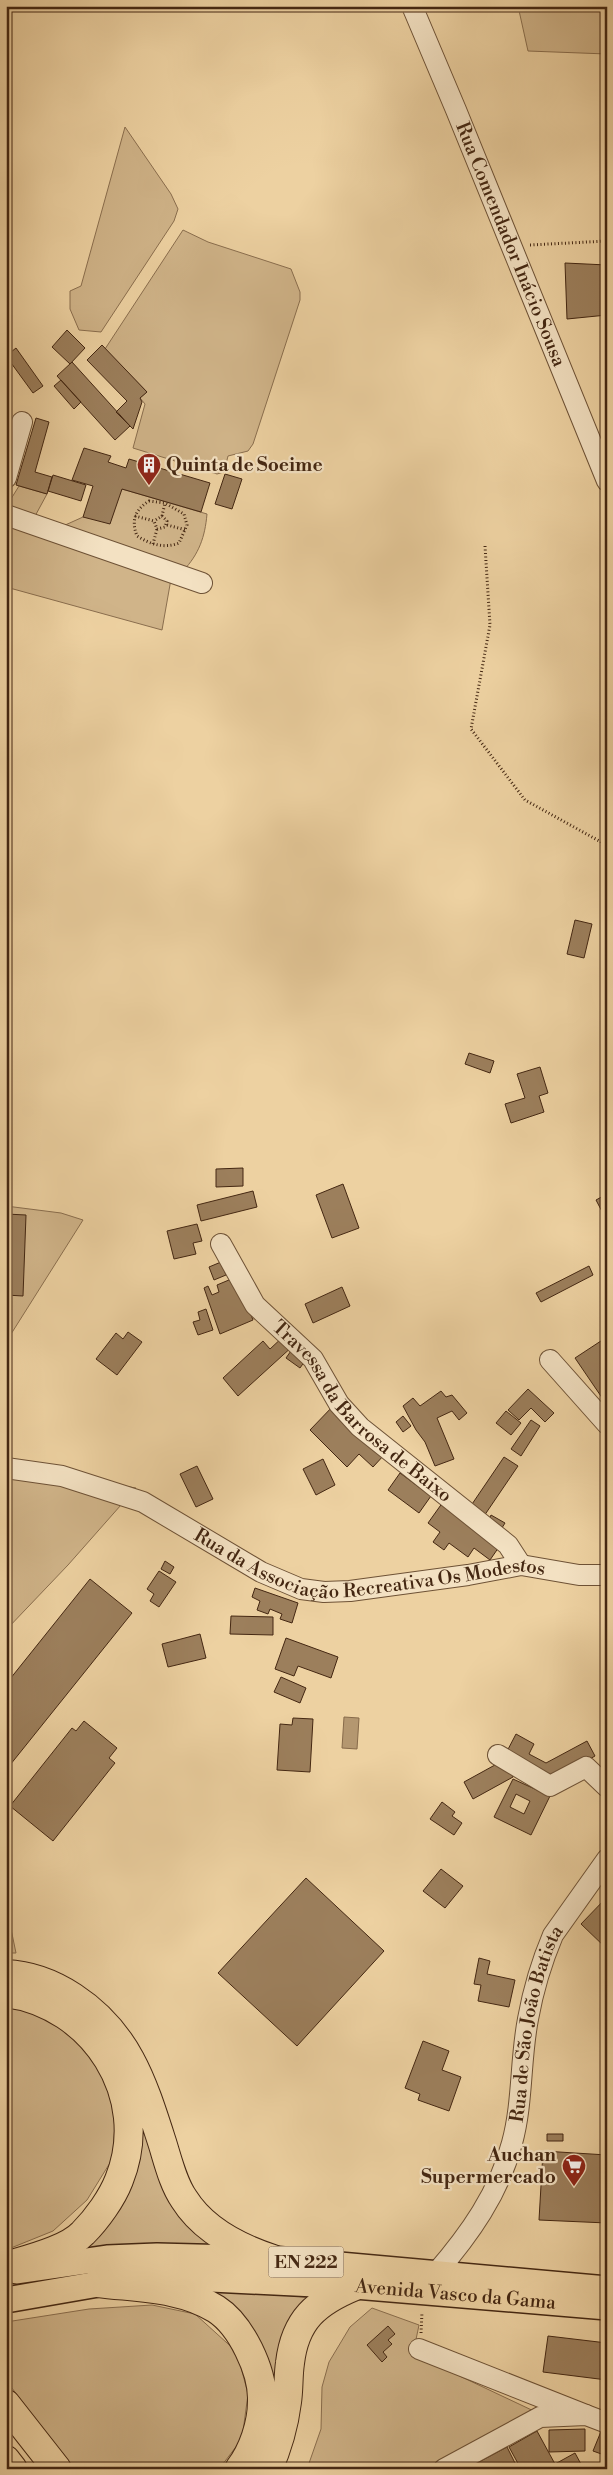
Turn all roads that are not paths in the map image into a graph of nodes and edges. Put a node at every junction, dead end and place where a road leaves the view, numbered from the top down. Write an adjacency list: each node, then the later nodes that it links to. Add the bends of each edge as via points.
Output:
1 (412, 6): 4 (street, Rua Comendador Inácio Sousa)
2 (22, 422): 3 (street)
3 (6, 478)
4 (607, 481)
5 (6, 515): 6 (street)
6 (202, 583)
7 (221, 1244): 11 (street, Travessa da Barrosa de Baixo, via 255,1305 313,1359 339,1404 360,1428 508,1545)
8 (550, 1360): 9 (street)
9 (607, 1424)
10 (6, 1468): 11 (street, Rua da Associação Recreativa Os Modestos, via 62,1476 143,1502 261,1572 301,1588 324,1592 350,1590)
11 (520, 1565): 12 (street, Rua da Associação Recreativa Os Modestos, via 579,1575)
12 (607, 1575)
13 (498, 1755): 14 (street, via 550,1786 586,1767)
14 (607, 1787)
15 (607, 1859): 21 (street, Rua de São João Batista, via 552,1935 547,1949 528,2019 512,2144 498,2183 457,2250)
16 (6, 1974): 18 (highway, via 23,1975 60,1989 90,2008 120,2040 141,2078 170,2168 184,2199 208,2227 249,2251)
17 (6, 1993): 19 (highway, via 52,2006 81,2025 107,2054 122,2087 128,2145 120,2180 82,2235 47,2254)
18 (273, 2259): 20 (main road, Avenida Vasco da Gama / EN 222, via 107,2258); 21 (main road, Avenida Vasco da Gama / EN 222)
19 (6, 2266)
20 (6, 2273)
21 (430, 2282): 23 (main road, Avenida Vasco da Gama / EN 222); 24 (main road, Avenida Vasco da Gama / EN 222); 26 (main road, Avenida Vasco da Gama / EN 222)
22 (98, 2284): 23 (main road, Avenida Vasco da Gama / EN 222, via 134,2278 171,2277); 25 (main road, Avenida Vasco da Gama); 34 (highway, via 178,2292 216,2309 241,2334 256,2368 262,2401 258,2432)
23 (355, 2286): 35 (highway, via 331,2296 312,2310 296,2334 280,2441)
24 (607, 2289)
25 (6, 2300)
26 (607, 2307)
27 (420, 2349): 29 (street)
28 (6, 2404): 33 (highway)
29 (586, 2415): 30 (street); 36 (street, via 540,2417)
30 (607, 2423)
31 (6, 2460): 32 (highway)
32 (13, 2469)
33 (56, 2469)
34 (239, 2469)
35 (268, 2469)
36 (444, 2469)

